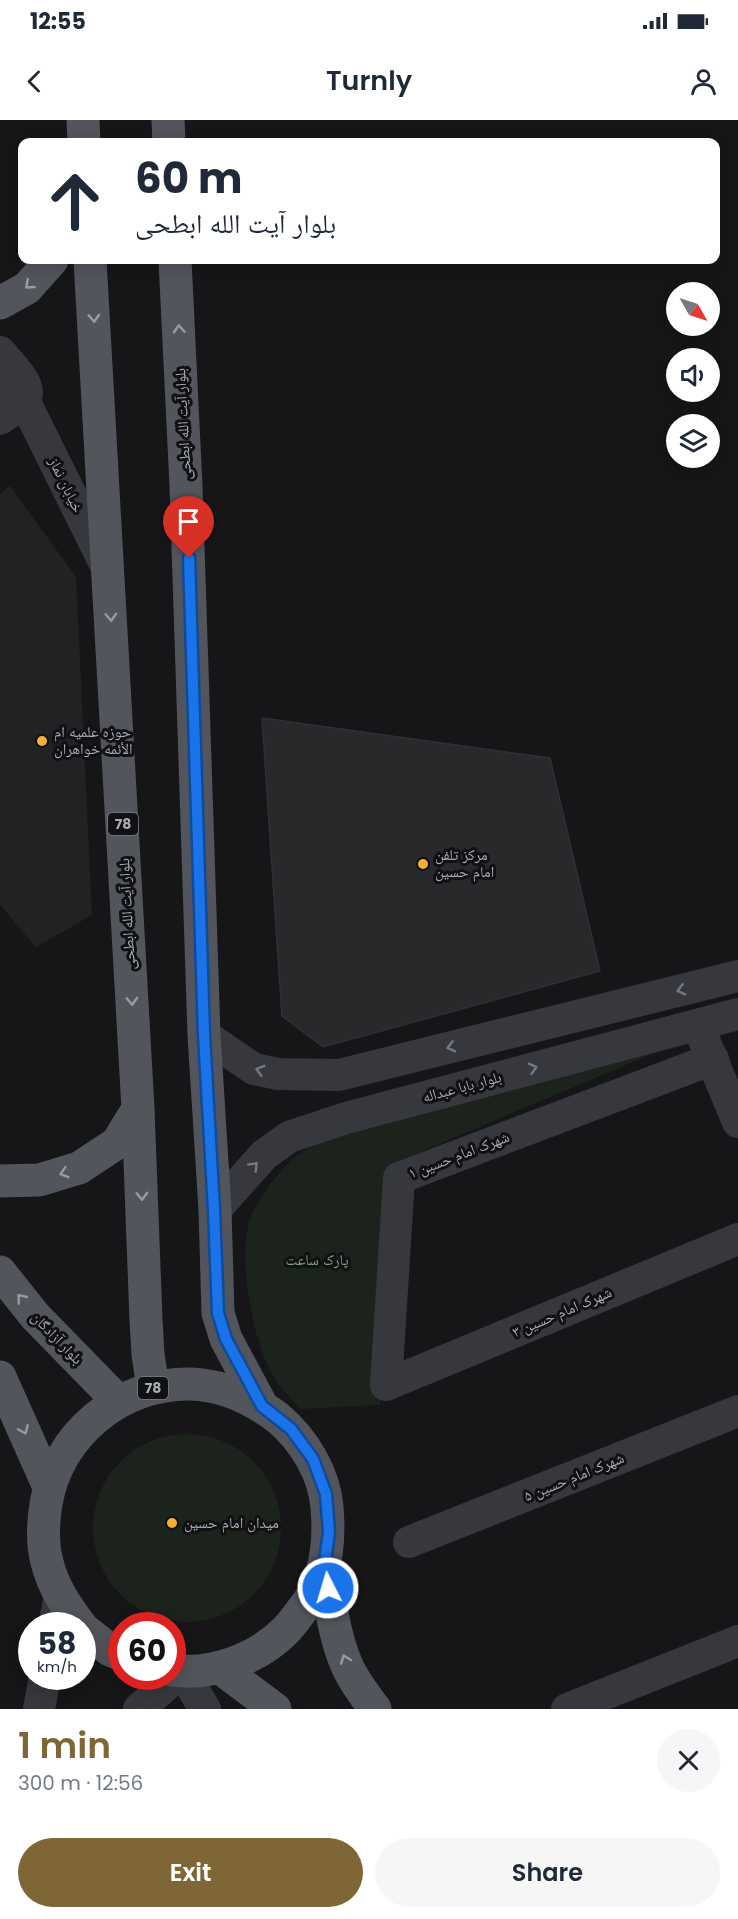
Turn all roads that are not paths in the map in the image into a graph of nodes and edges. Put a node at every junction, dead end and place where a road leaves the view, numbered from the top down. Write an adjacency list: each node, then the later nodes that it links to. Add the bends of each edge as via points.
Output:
1 (83, 120): 3 (main road)
2 (168, 120): 4 (main road)
3 (84, 138)
4 (170, 138)
5 (48, 264): 8 (main road, one-way to 8, via 27,288)
6 (90, 264): 12 (main road, بلوار آیت الله ابطحی / 78, one-way to 12)
7 (175, 264): 16 (main road, بلوار آیت الله ابطحی / 78, one-way to 7, via 187,498)
8 (0, 303)
9 (0, 352): 10 (street, خیابان نماز, via 25,382 27,395)
10 (12, 390): 11 (street); 12 (street, خیابان نماز)
11 (0, 419)
12 (108, 570): 19 (main road, بلوار آیت الله ابطحی / 78, one-way to 19)
13 (738, 976): 18 (street, one-way to 18)
14 (738, 1014): 15 (street, بلوار بابا عبداله)
15 (697, 1025): 17 (street); 20 (street, بلوار بابا عبداله, one-way to 15)
16 (204, 1035): 18 (street, one-way to 16, via 278,1074 254,1069); 23 (main road, بلوار آیت الله ابطحی / 78)
17 (712, 1059): 21 (street); 27 (street, شهرک امام حسین ۱, via 399,1178)
18 (339, 1075): 20 (street)
19 (138, 1110): 22 (main road, one-way to 22, via 117,1143 79,1168 39,1180); 28 (main road, بلوار آیت الله ابطحی / 78, one-way to 28, via 146,1320)
20 (346, 1118): 23 (street, بلوار بابا عبداله, one-way to 20, via 264,1155 289,1137)
21 (738, 1122)
22 (0, 1181)
23 (214, 1210): 30 (main road, بلوار آیت الله ابطحی / 78, via 218,1313 226,1339)
24 (738, 1239): 27 (street, شهرک امام حسین ۳)
25 (0, 1272): 29 (main road, بلوار آزادگان, one-way to 25, via 35,1316)
26 (0, 1377): 32 (main road, one-way to 32)
27 (386, 1385)
28 (153, 1388): 29 (main road, 78); 30 (main road, 78, via 191,1384 228,1390)
29 (118, 1401): 32 (main road, 78, via 88,1424 64,1453)
30 (262, 1406): 34 (main road, 78, via 291,1429 313,1459 326,1494 329,1532)
31 (738, 1411): 33 (street, شهرک امام حسین ۵)
32 (49, 1487): 35 (main road, 78, via 43,1524)
33 (409, 1542)
34 (324, 1569): 39 (main road, 78, via 308,1603 284,1632 254,1654); 48 (main road, 78, one-way to 34, via 348,1669)
35 (57, 1611)
36 (96, 1638): 38 (main road, 78)
37 (738, 1641): 49 (street)
38 (108, 1648)
39 (219, 1667): 40 (main road, 78); 47 (main road)
40 (186, 1670)
41 (186, 1683): 46 (street)
42 (43, 1690): 44 (street)
43 (158, 1690): 45 (street)
44 (39, 1709)
45 (139, 1709)
46 (205, 1709)
47 (275, 1709)
48 (375, 1709)
49 (567, 1709)

